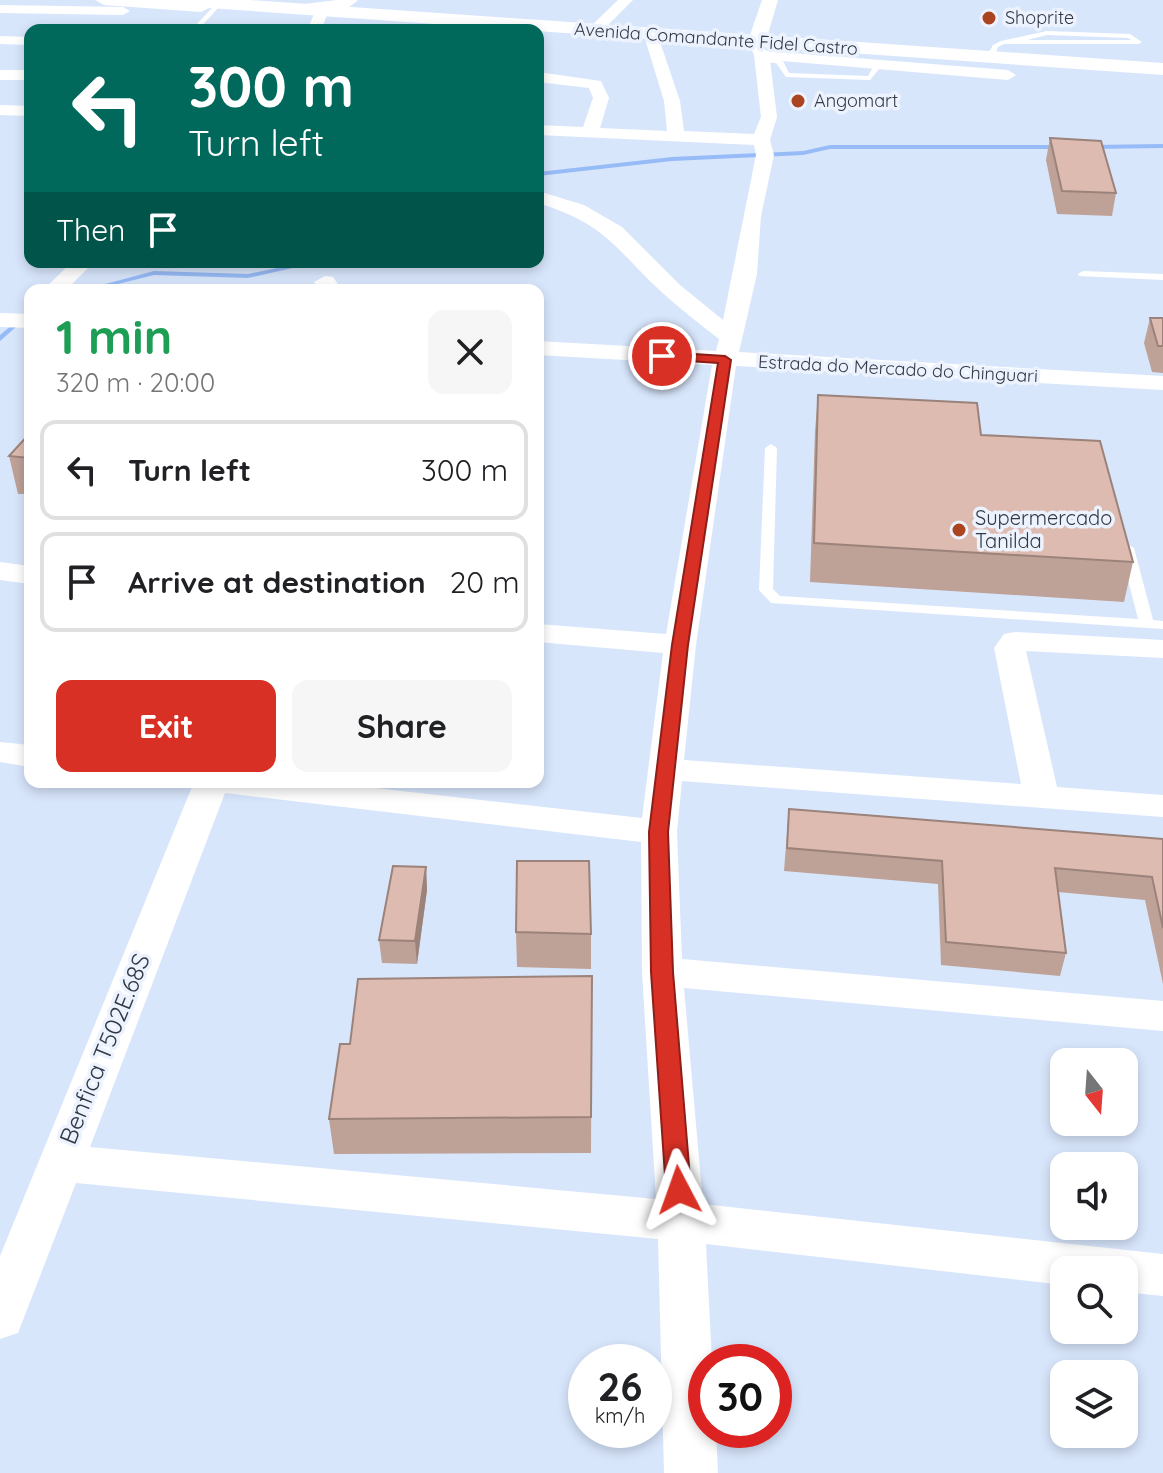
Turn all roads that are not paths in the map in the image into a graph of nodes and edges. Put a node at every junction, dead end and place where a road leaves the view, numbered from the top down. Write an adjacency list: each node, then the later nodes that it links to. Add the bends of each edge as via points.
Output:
1 (104, 0): 7 (highway, Avenida Comandante Fidel Castro)
2 (173, 0): 11 (highway, Avenida Comandante Fidel Castro)
3 (626, 0): 17 (street)
4 (770, 0): 23 (street)
5 (348, 2): 10 (street, via 348,9); 11 (street)
6 (34, 5): 8 (street); 9 (street); 16 (street)
7 (215, 8): 11 (highway, Avenida Comandante Fidel Castro); 12 (lane)
8 (0, 9)
9 (123, 11)
10 (365, 14): 11 (highway, Avenida Comandante Fidel Castro); 14 (highway, Avenida Comandante Fidel Castro)
11 (313, 18): 13 (highway, Avenida Comandante Fidel Castro)
12 (200, 24)
13 (420, 24)
14 (509, 24)
15 (544, 26): 17 (highway, Avenida Comandante Fidel Castro)
16 (0, 30)
17 (595, 30): 23 (highway, Avenida Comandante Fidel Castro)
18 (544, 31): 19 (highway, Avenida Comandante Fidel Castro)
19 (652, 39): 23 (highway, Avenida Comandante Fidel Castro); 39 (street, via 672,101)
20 (0, 40): 21 (street)
21 (24, 41)
22 (1014, 41): 22 (lane, via 1130,44 1139,42 1130,36 1047,33); 24 (lane, via 1000,42)
23 (760, 51): 24 (highway, Avenida Comandante Fidel Castro); 26 (street); 28 (highway, Avenida Comandante Fidel Castro); 32 (lane, via 781,62 788,76); 40 (street, via 769,117)
24 (990, 57): 28 (highway, Avenida Comandante Fidel Castro)
25 (806, 63): 32 (lane)
26 (879, 64): 31 (street); 34 (lane, via 874,77)
27 (846, 66): 34 (lane)
28 (1163, 72)
29 (0, 75): 30 (street)
30 (24, 75)
31 (1008, 75)
32 (813, 77): 34 (lane)
33 (544, 78): 38 (street, via 595,84 601,98)
34 (850, 78)
35 (0, 110): 36 (street)
36 (24, 111)
37 (544, 130): 38 (street)
38 (590, 133): 39 (street)
39 (676, 135): 40 (street)
40 (761, 140): 49 (street, via 765,155 751,216 746,274)
41 (544, 199): 49 (street, via 577,209 615,231)
42 (78, 268): 45 (street)
43 (1083, 274): 44 (lane)
44 (1163, 277)
45 (60, 284)
46 (0, 320): 47 (street)
47 (24, 321)
48 (544, 348): 49 (street, Estrada do Mercado do Chinguari)
49 (727, 348): 50 (street, Estrada do Mercado do Chinguari); 58 (street)
50 (1163, 383)
51 (771, 448): 57 (lane, via 766,590 776,600)
52 (1125, 539): 57 (lane)
53 (0, 571): 54 (street)
54 (24, 574)
55 (1163, 625): 57 (lane)
56 (544, 634): 58 (street)
57 (1155, 636): 64 (street, via 1015,641 1010,648)
58 (680, 645): 61 (street)
59 (0, 752): 60 (street)
60 (24, 755)
61 (665, 769): 64 (street); 66 (street)
62 (210, 788): 69 (street, Benfica T502E.68S)
63 (277, 788): 66 (street)
64 (1041, 796): 65 (street)
65 (1163, 806)
66 (659, 832): 67 (street)
67 (662, 972): 68 (street); 70 (street)
68 (1163, 1016)
69 (59, 1163): 70 (street); 74 (street, Benfica T502E.68S)
70 (681, 1221): 71 (street); 75 (street)
71 (1050, 1263)
72 (1138, 1272): 73 (street)
73 (1163, 1275)
74 (0, 1317)
75 (691, 1473)

